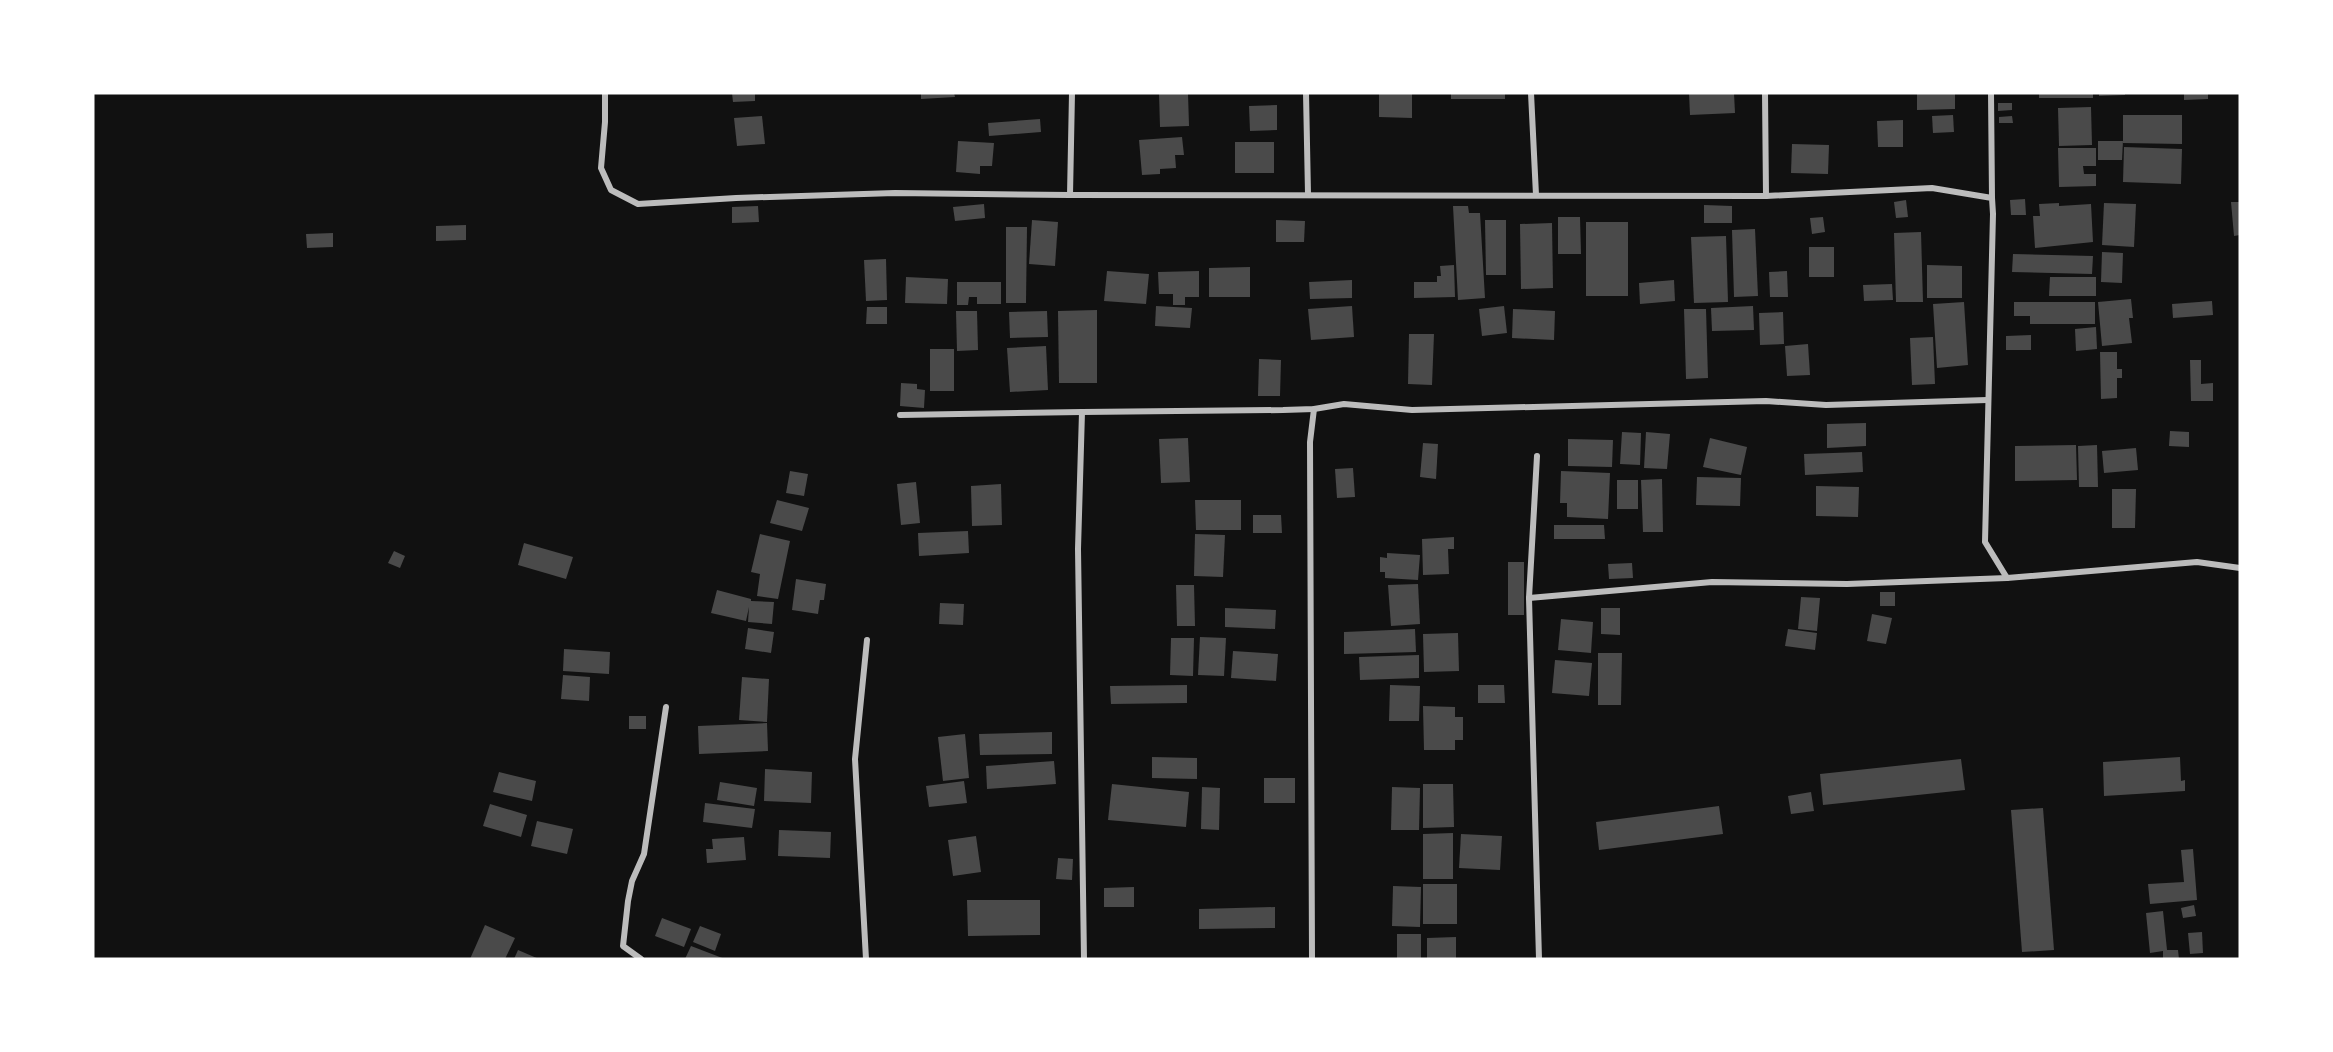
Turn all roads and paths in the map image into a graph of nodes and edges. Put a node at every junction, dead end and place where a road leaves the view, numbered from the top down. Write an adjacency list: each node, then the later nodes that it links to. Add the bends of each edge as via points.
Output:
1 (605, 93): 8 (street, via 601,168 611,190 638,204 895,193)
2 (1072, 93): 8 (street)
3 (1306, 93): 7 (street)
4 (1531, 93): 9 (street)
5 (1765, 93): 10 (street)
6 (1991, 93): 11 (street)
7 (1308, 194): 8 (street); 9 (street)
8 (1070, 195)
9 (1536, 195): 10 (street)
10 (1766, 196): 11 (street, via 1932,188)
11 (1992, 198): 12 (street)
12 (1987, 400): 13 (street, via 1412,410 1344,404); 18 (street, via 1985,542)
13 (1314, 410): 14 (street); 25 (street, via 1310,442)
14 (1082, 412): 15 (street); 24 (street, via 1078,549)
15 (900, 415)
16 (1537, 456): 19 (street)
17 (2240, 568): 18 (street, via 2197,562)
18 (2007, 578): 19 (street, via 1847,584 1712,582)
19 (1529, 598): 26 (street)
20 (867, 640): 23 (street, via 855,759)
21 (666, 706): 22 (street, via 644,854 632,881 624,934 623,946)
22 (641, 959)
23 (866, 959)
24 (1084, 959)
25 (1312, 959)
26 (1539, 959)

